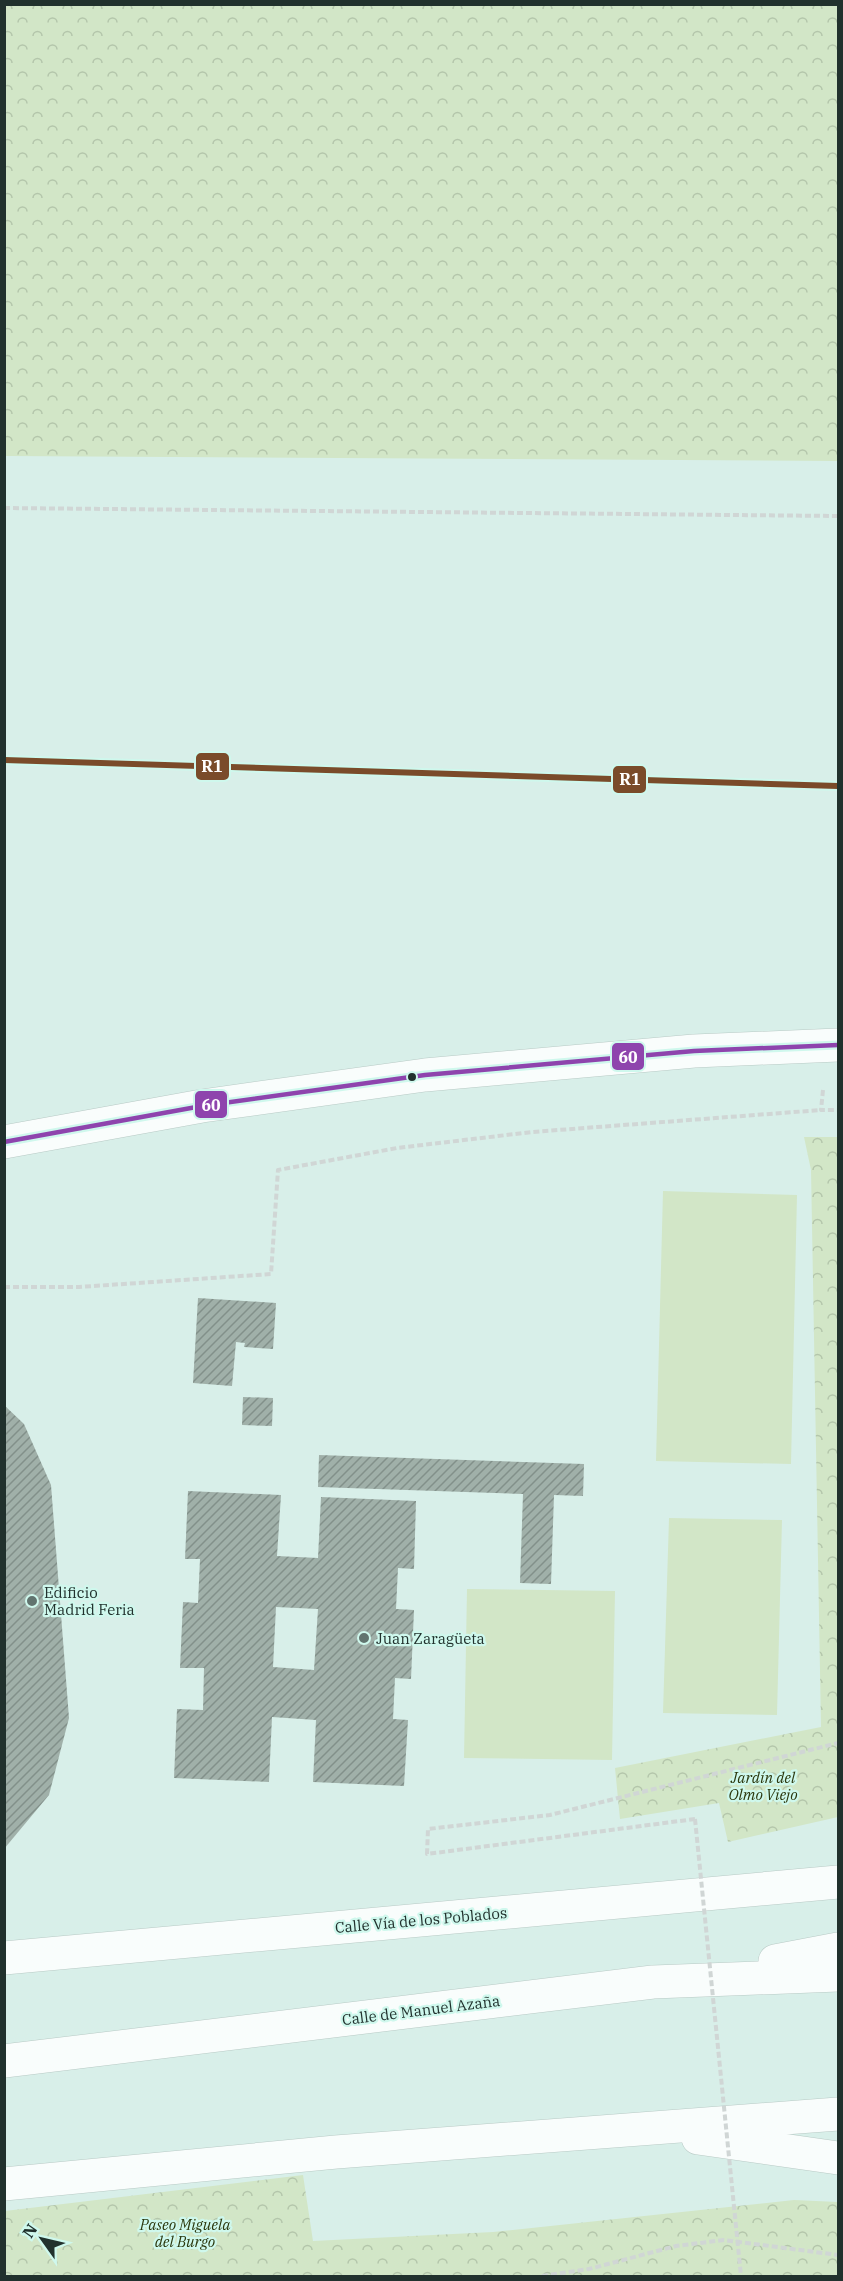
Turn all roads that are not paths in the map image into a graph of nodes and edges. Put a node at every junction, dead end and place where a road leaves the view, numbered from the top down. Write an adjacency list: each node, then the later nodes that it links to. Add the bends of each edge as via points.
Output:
1 (838, 1045): 2 (main road, via 694,1051 425,1075 202,1106)
2 (4, 1142)
3 (838, 1882): 5 (main road, Calle Vía de los Poblados)
4 (838, 1949): 7 (main road)
5 (4, 1958)
6 (838, 1975): 7 (main road, Calle de Manuel Azaña)
7 (653, 1982): 8 (main road, Calle de Manuel Azaña)
8 (4, 2061)
9 (838, 2114): 10 (main road)
10 (634, 2128): 11 (main road); 12 (main road, via 336,2151)
11 (838, 2158)
12 (4, 2184)

